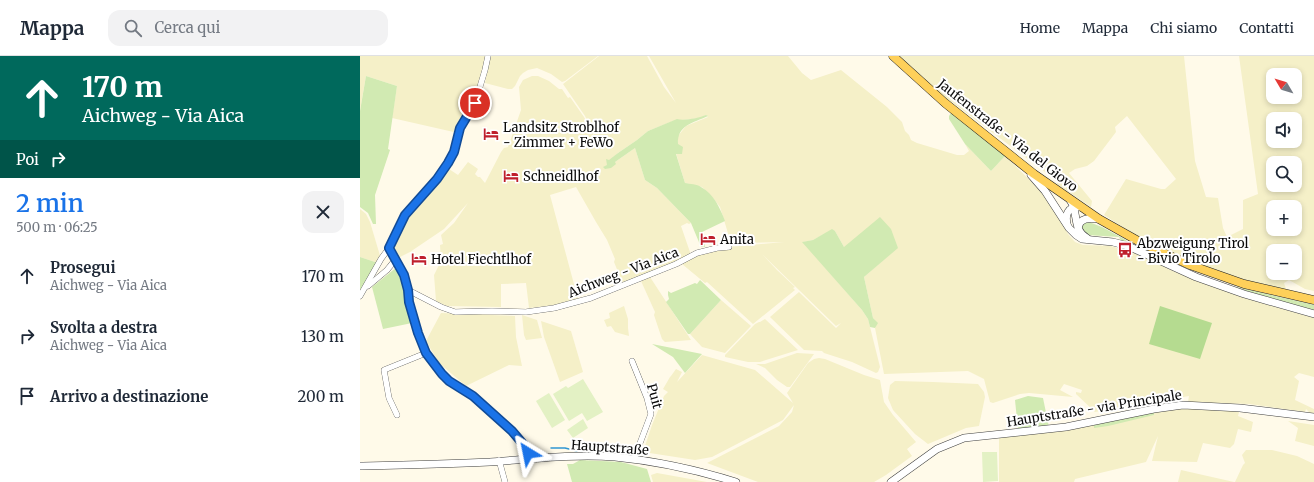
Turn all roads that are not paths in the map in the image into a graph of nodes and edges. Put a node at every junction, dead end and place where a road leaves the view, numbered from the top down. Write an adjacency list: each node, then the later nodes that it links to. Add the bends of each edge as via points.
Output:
1 (488, 56): 12 (street, via 476,100 460,128 454,152 437,179 405,215)
2 (893, 56): 3 (main road, Jaufenstraße - Via del Giovo, via 945,103)
3 (1011, 155): 4 (main road, Jaufenstraße - Via del Giovo); 8 (street, via 1045,191)
4 (1069, 199): 5 (street); 6 (main road, Jaufenstraße - Via del Giovo)
5 (1074, 207): 6 (street); 8 (street, via 1067,214); 9 (street)
6 (1084, 208): 7 (main road, Jaufenstraße - Via del Giovo)
7 (1099, 219): 9 (street, via 1087,218 1079,226); 17 (main road, Jaufenstraße - Via del Giovo, via 1190,266 1244,284)
8 (1069, 228): 10 (street, via 1079,238)
9 (1079, 231): 10 (street)
10 (1090, 240): 18 (street, via 1128,246 1196,277 1268,302)
11 (729, 247): 15 (street, Aichweg - Via Aica, via 697,253 670,267 591,298 526,312 455,312)
12 (389, 248): 13 (street); 14 (street)
13 (396, 259): 14 (street); 15 (street)
14 (365, 289): 16 (street)
15 (408, 290): 19 (street, via 409,302)
16 (360, 296)
17 (1314, 300)
18 (1314, 314)
19 (426, 353): 21 (street, via 384,370 389,398); 23 (street, via 449,381 473,396 512,431 528,450)
20 (632, 361): 24 (street, Puit, via 651,414)
21 (397, 414)
22 (1314, 417): 29 (street, Hauptstraße - via Principale, via 1240,408 1183,405 1066,427 964,438 937,449)
23 (529, 459): 24 (street, Hauptstraße, via 570,456); 25 (street, Hauptstraße)
24 (634, 459): 28 (street, Hauptstraße)
25 (499, 460): 26 (street, Hauptstraße, via 457,464); 27 (street)
26 (360, 466)
27 (505, 482)
28 (736, 482)
29 (891, 482)

